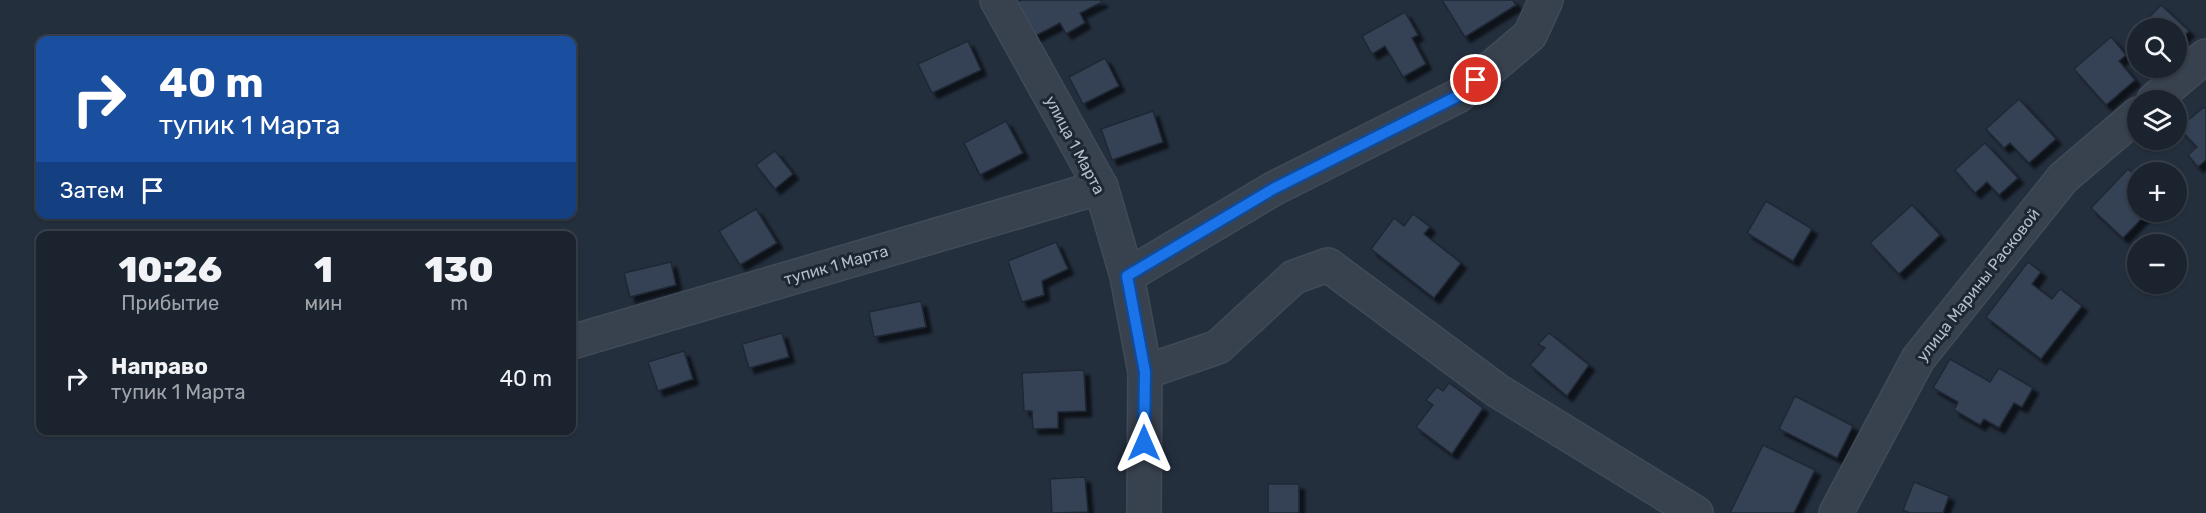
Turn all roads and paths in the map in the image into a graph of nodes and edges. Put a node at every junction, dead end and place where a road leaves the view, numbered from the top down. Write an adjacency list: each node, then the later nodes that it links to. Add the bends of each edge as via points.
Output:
1 (997, 0): 6 (street, улица 1 Марта)
2 (1546, 0): 7 (street, via 1530,34 1458,96 1273,189)
3 (2206, 56): 4 (street)
4 (2166, 90)
5 (2127, 123): 12 (street, улица Марины Расковой, via 2063,178 1918,358)
6 (1101, 187): 7 (street, улица 1 Марта); 8 (street, тупик 1 Марта)
7 (1127, 276): 9 (street, улица 1 Марта)
8 (576, 341)
9 (1145, 372): 10 (street, улица 1 Марта); 11 (street, via 1218,347 1294,277 1328,265 1498,391)
10 (1144, 513)
11 (1696, 513)
12 (1836, 513)

